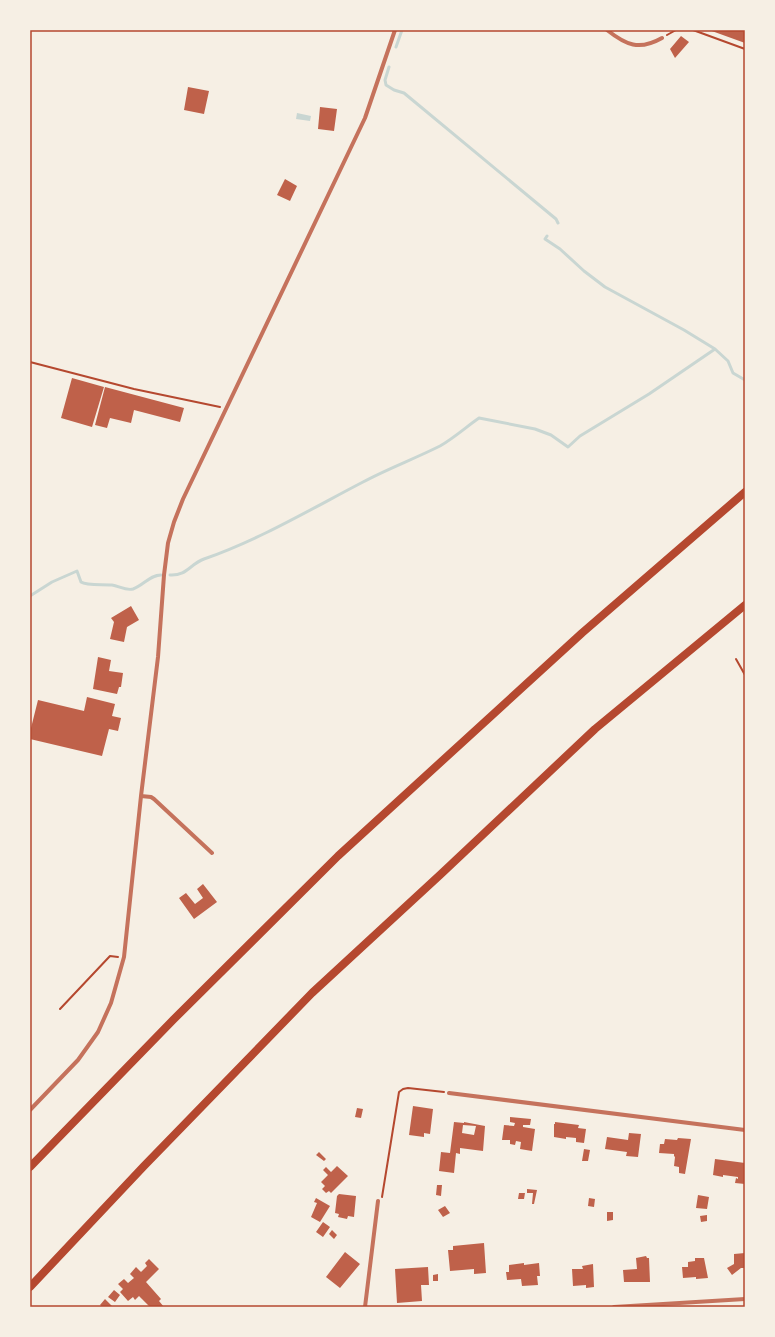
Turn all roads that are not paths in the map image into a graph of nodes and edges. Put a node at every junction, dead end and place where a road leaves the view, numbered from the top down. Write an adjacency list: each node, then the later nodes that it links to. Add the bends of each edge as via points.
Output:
1 (395, 30): 6 (street, via 365,118 174,522 168,543 164,575 158,657)
2 (607, 30): 3 (street, via 626,43 637,45 647,45)
3 (662, 38)
4 (745, 492): 11 (highway, via 582,633 338,856)
5 (745, 605): 13 (highway, via 595,729 312,993)
6 (141, 796): 7 (street, via 154,799); 9 (street, via 124,957 111,1003 98,1032 78,1060)
7 (212, 853)
8 (449, 1092): 10 (street)
9 (30, 1110)
10 (745, 1130)
11 (30, 1167)
12 (378, 1201): 15 (street)
13 (30, 1287)
14 (745, 1299): 16 (street)
15 (365, 1307)
16 (614, 1307)

